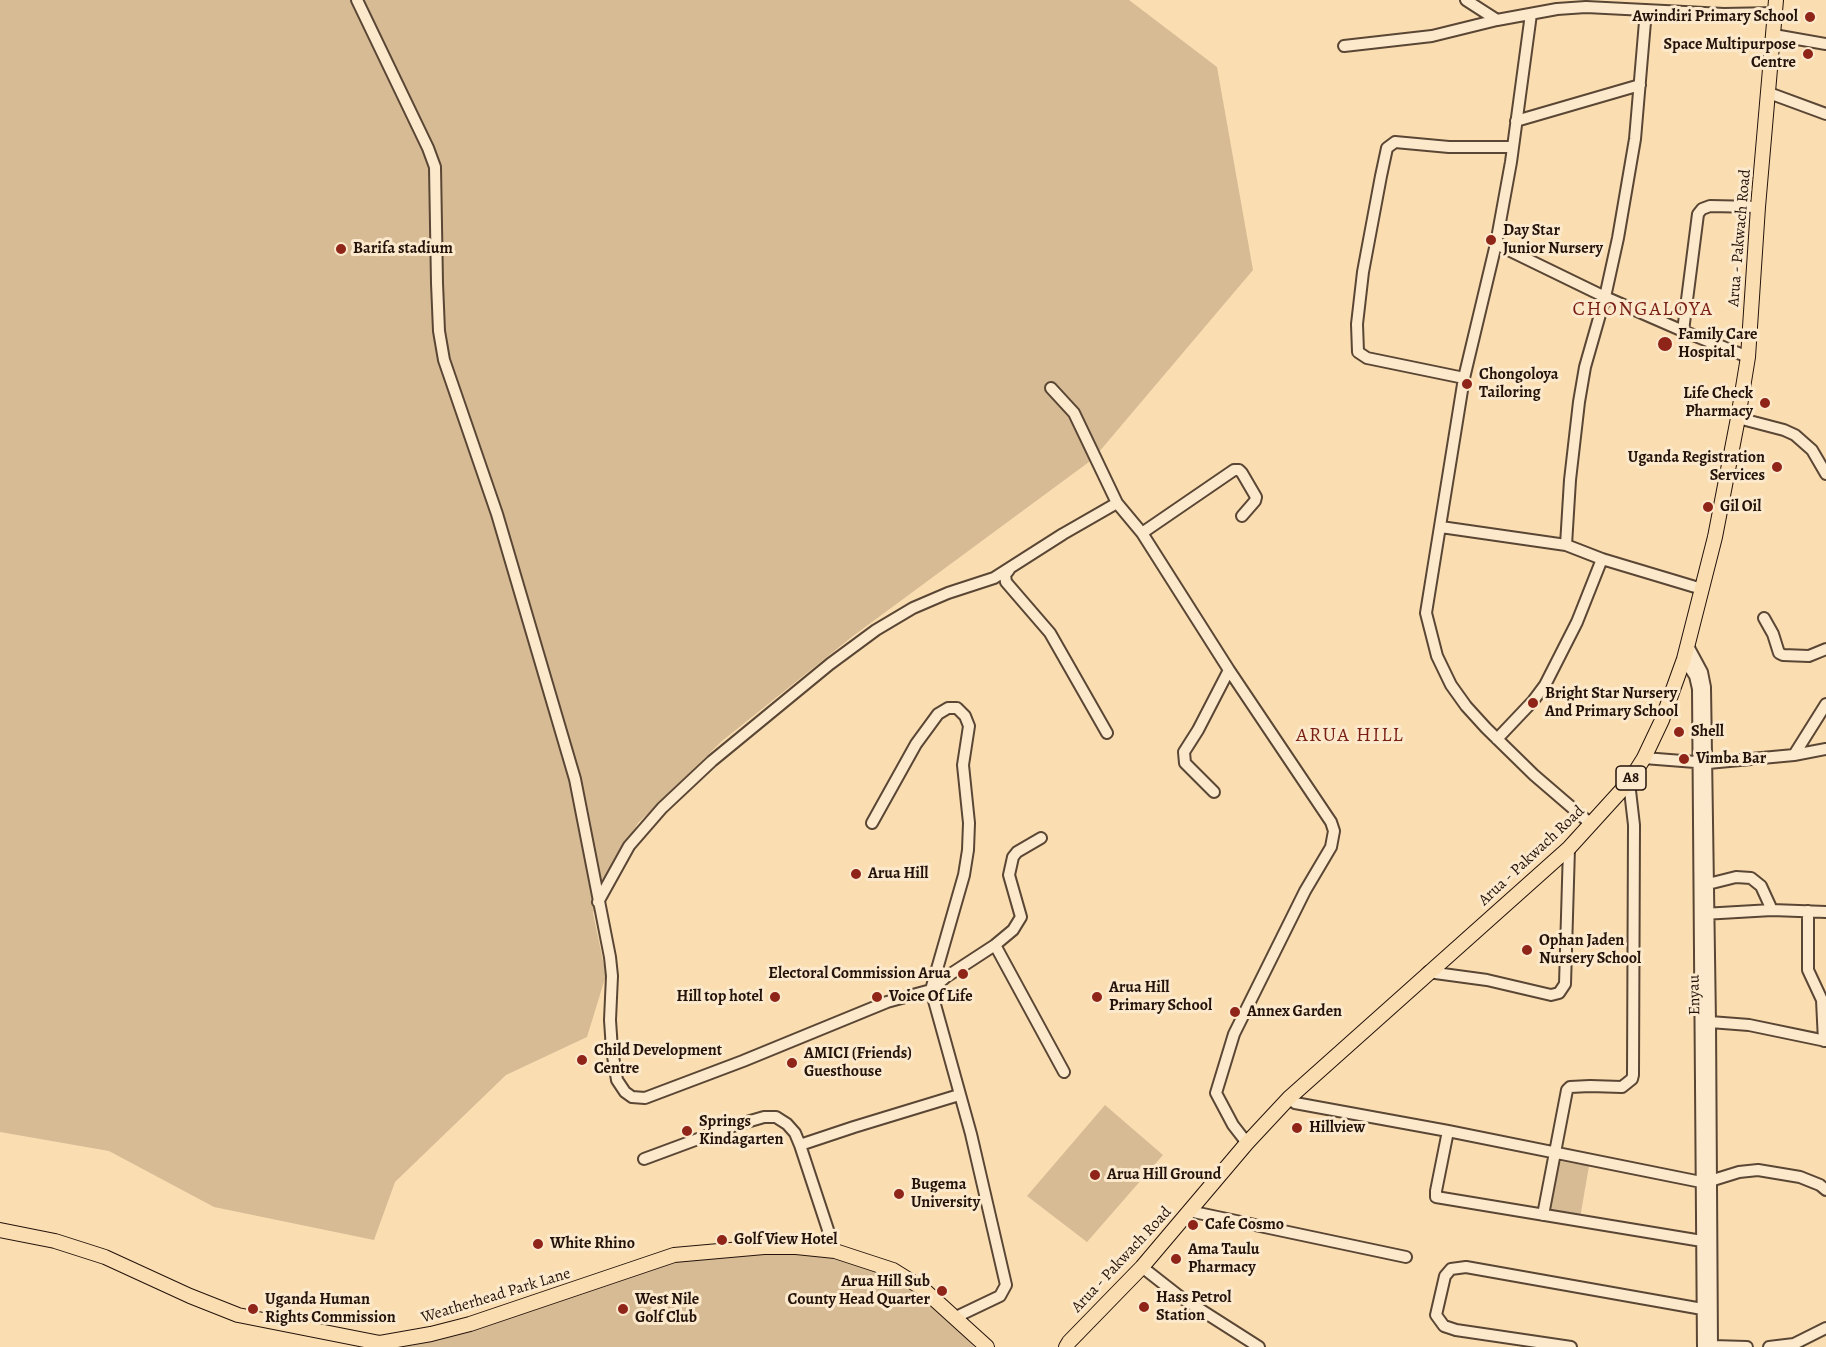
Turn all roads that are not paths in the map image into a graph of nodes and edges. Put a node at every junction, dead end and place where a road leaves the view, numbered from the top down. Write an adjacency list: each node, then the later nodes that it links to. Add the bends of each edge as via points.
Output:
1 (357, 0): 53 (street, via 435,167 439,331 444,360 497,514 556,710 575,779)
2 (1466, 0): 7 (street)
3 (1610, 4): 5 (street); 6 (street)
4 (1776, 7): 5 (street, via 1724,14); 8 (main road, Arua - Pakwach Road / A8)
5 (1646, 10): 11 (street)
6 (1532, 14): 7 (street); 14 (street)
7 (1497, 20): 10 (street, via 1432,36)
8 (1774, 35): 9 (street); 12 (main road, Arua - Pakwach Road / A8)
9 (1826, 44)
10 (1344, 46)
11 (1640, 85): 14 (street); 18 (street, via 1635,140)
12 (1768, 93): 13 (street); 16 (main road, Arua - Pakwach Road / A8)
13 (1826, 114)
14 (1516, 121): 15 (street)
15 (1513, 147): 17 (street); 21 (street, via 1395,142 1387,148 1381,176 1362,282 1358,352 1367,358)
16 (1758, 207): 19 (street, via 1710,206 1698,214); 20 (main road, Arua - Pakwach Road / A8)
17 (1496, 244): 18 (street); 21 (street)
18 (1605, 297): 19 (street); 31 (street, via 1579,402)
19 (1683, 331): 20 (street)
20 (1748, 357): 23 (main road, Arua - Pakwach Road / A8)
21 (1464, 378): 29 (street)
22 (1051, 388): 27 (street, via 1074,413)
23 (1738, 418): 24 (street, via 1784,430 1805,441); 34 (main road, Arua - Pakwach Road / A8)
24 (1812, 450): 25 (street); 26 (street)
25 (1826, 454)
26 (1826, 474)
27 (1117, 503): 30 (street); 33 (street)
28 (1242, 516): 30 (street, via 1256,497 1242,473 1234,470)
29 (1440, 527): 31 (street); 41 (street, via 1426,613 1432,640 1451,685)
30 (1142, 533): 38 (street)
31 (1566, 544): 32 (street)
32 (1602, 559): 34 (street); 41 (street, via 1577,622 1545,685)
33 (1009, 570): 40 (street, via 1006,582 1050,633); 53 (street, via 924,602 876,630 789,697 712,761 641,830)
34 (1702, 589): 37 (main road, Arua - Pakwach Road / A8)
35 (1764, 618): 36 (street, via 1783,655 1809,656)
36 (1826, 648)
37 (1686, 653): 44 (main road, Arua - Pakwach Road / A8); 45 (street, Enyau, via 1698,689)
38 (1228, 670): 47 (street, via 1184,752 1185,763); 67 (street, via 1334,831 1330,847 1234,1034 1216,1093)
39 (1826, 704): 43 (street)
40 (1107, 733)
41 (1497, 739): 49 (street)
42 (1826, 748): 43 (street)
43 (1794, 755): 45 (street)
44 (1644, 758): 45 (street); 46 (main road, Arua - Pakwach Road / A8)
45 (1703, 763): 52 (street, Enyau); 57 (street, Enyau)
46 (1629, 782): 49 (main road, Arua - Pakwach Road / A8); 69 (street, via 1634,825 1633,1075 1622,1087 1570,1087)
47 (1214, 792)
48 (872, 823): 60 (street, via 916,744 938,714 957,708 969,726 963,765 968,850)
49 (1591, 824): 51 (main road, Arua - Pakwach Road / A8)
50 (1041, 838): 58 (street, via 1013,857 1009,875 1021,917)
51 (1569, 848): 59 (main road, Arua - Pakwach Road / A8); 59 (street, via 1565,984 1559,993 1551,995)
52 (1708, 884): 54 (street, via 1750,878 1761,886); 57 (street, Enyau)
53 (598, 902): 60 (street, via 612,976 610,1020 617,1080 632,1097 645,1098 887,1002)
54 (1772, 910): 55 (street); 57 (street)
55 (1808, 911): 56 (street); 62 (street, via 1808,970 1822,1000)
56 (1826, 912)
57 (1704, 914): 61 (street, Enyau); 71 (street, Enyau)
58 (995, 945): 60 (street); 63 (street)
59 (1428, 972): 65 (main road, Arua - Pakwach Road / A8)
60 (931, 990): 64 (street)
61 (1710, 1022): 62 (street, via 1749,1025); 71 (street, Enyau)
62 (1825, 1041)
63 (1064, 1072)
64 (959, 1095): 68 (street); 81 (street, via 1005,1285 1000,1296)
65 (1289, 1098): 66 (street, via 1295,1103); 67 (main road, Arua - Pakwach Road / A8)
66 (1448, 1131): 69 (street); 74 (street, via 1436,1197)
67 (1247, 1143): 73 (main road, Arua - Pakwach Road / A8)
68 (800, 1145): 70 (street, via 787,1124 776,1117 764,1117); 77 (street)
69 (1555, 1153): 71 (street); 74 (street)
70 (644, 1159)
71 (1706, 1182): 72 (street, via 1758,1170 1800,1177); 76 (street, Enyau)
72 (1826, 1190)
73 (1190, 1211): 78 (street); 79 (main road, Arua - Pakwach Road / A8)
74 (1543, 1215): 76 (street)
75 (0, 1230): 84 (main road, Weatherhead Park Lane, via 96,1254 238,1315)
76 (1706, 1242): 80 (street, Enyau)
77 (835, 1251): 81 (main road, Weatherhead Park Lane, via 892,1270 922,1288); 84 (main road, Weatherhead Park Lane, via 764,1247 674,1255 470,1324)
78 (1406, 1257)
79 (1142, 1267): 83 (main road, Arua - Pakwach Road / A8); 87 (street, via 1179,1296)
80 (1708, 1310): 88 (street, via 1466,1267 1451,1269 1445,1276 1436,1315 1444,1326); 89 (street, Enyau)
81 (956, 1317): 85 (main road, Weatherhead Park Lane)
82 (1826, 1328): 91 (street, via 1794,1344)
83 (1067, 1344): 86 (main road, Arua - Pakwach Road)
84 (380, 1345)
85 (988, 1346)
86 (1054, 1347)
87 (1259, 1347)
88 (1571, 1347)
89 (1709, 1347): 90 (street)
90 (1747, 1347)
91 (1768, 1347)

